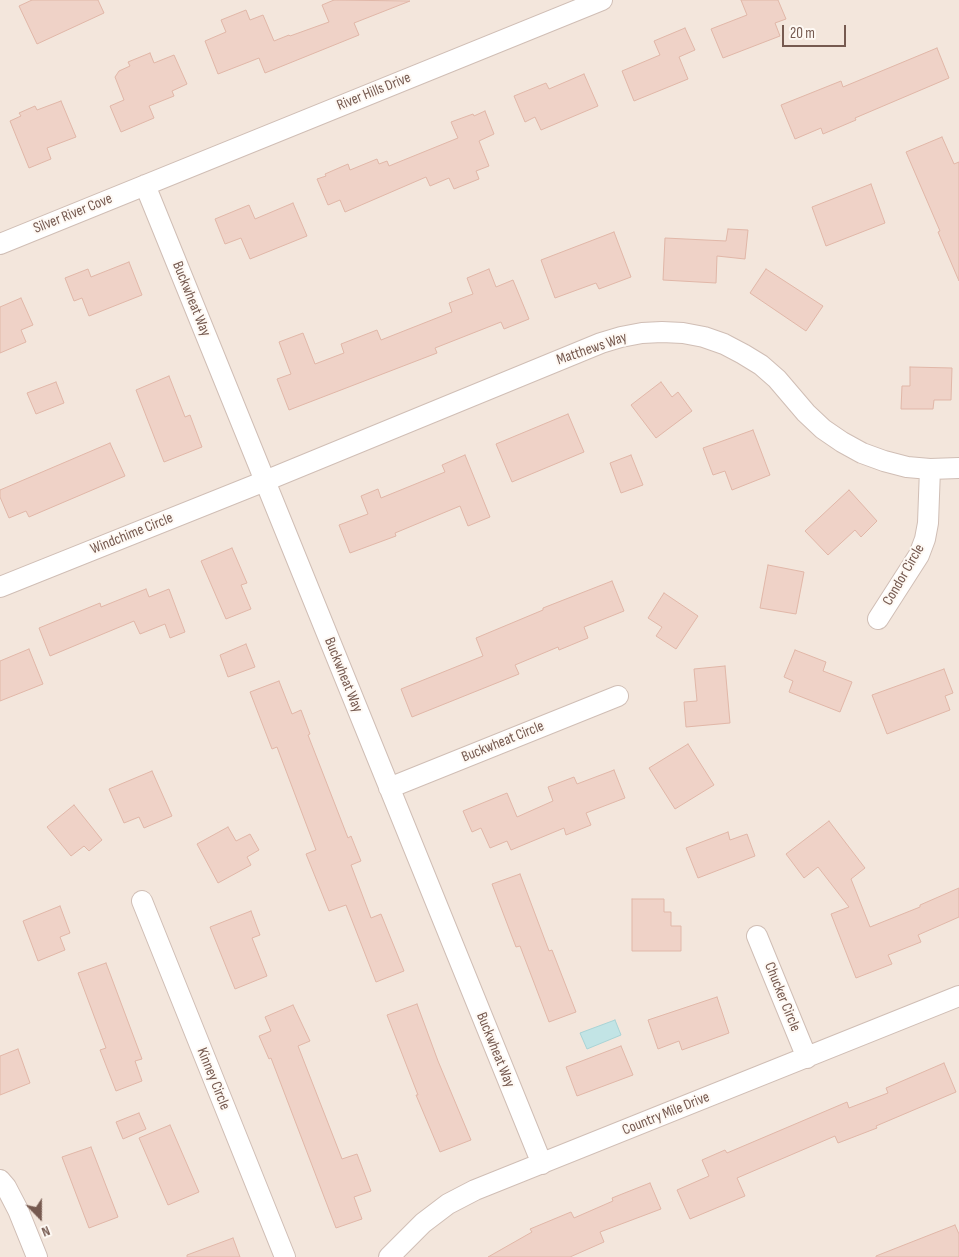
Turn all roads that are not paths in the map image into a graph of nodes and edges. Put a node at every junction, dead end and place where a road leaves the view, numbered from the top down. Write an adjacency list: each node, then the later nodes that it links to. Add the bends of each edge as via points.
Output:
1 (602, 0): 2 (street, River Hills Drive)
2 (145, 185): 3 (street, Silver River Cove); 6 (street, Buckwheat Way)
3 (0, 244)
4 (959, 468): 5 (street, Matthews Way)
5 (930, 469): 6 (street, Matthews Way, via 884,462 842,442 806,413 761,365 724,344 683,333 662,332 642,333 601,343); 8 (street, Condor Circle, via 925,539 919,555)
6 (265, 481): 7 (street, Windchime Circle); 10 (street, Buckwheat Way)
7 (0, 587)
8 (878, 619)
9 (618, 696): 10 (street, Buckwheat Circle)
10 (389, 788): 15 (street, Buckwheat Way)
11 (142, 901): 18 (street, Kinney Circle)
12 (757, 936): 14 (street, Chucker Circle)
13 (959, 996): 14 (street, Country Mile Drive)
14 (807, 1058): 15 (street, Country Mile Drive)
15 (542, 1164): 19 (street, Country Mile Drive, via 448,1204)
16 (0, 1180): 17 (street, via 18,1210)
17 (37, 1257)
18 (285, 1257)
19 (388, 1257)

